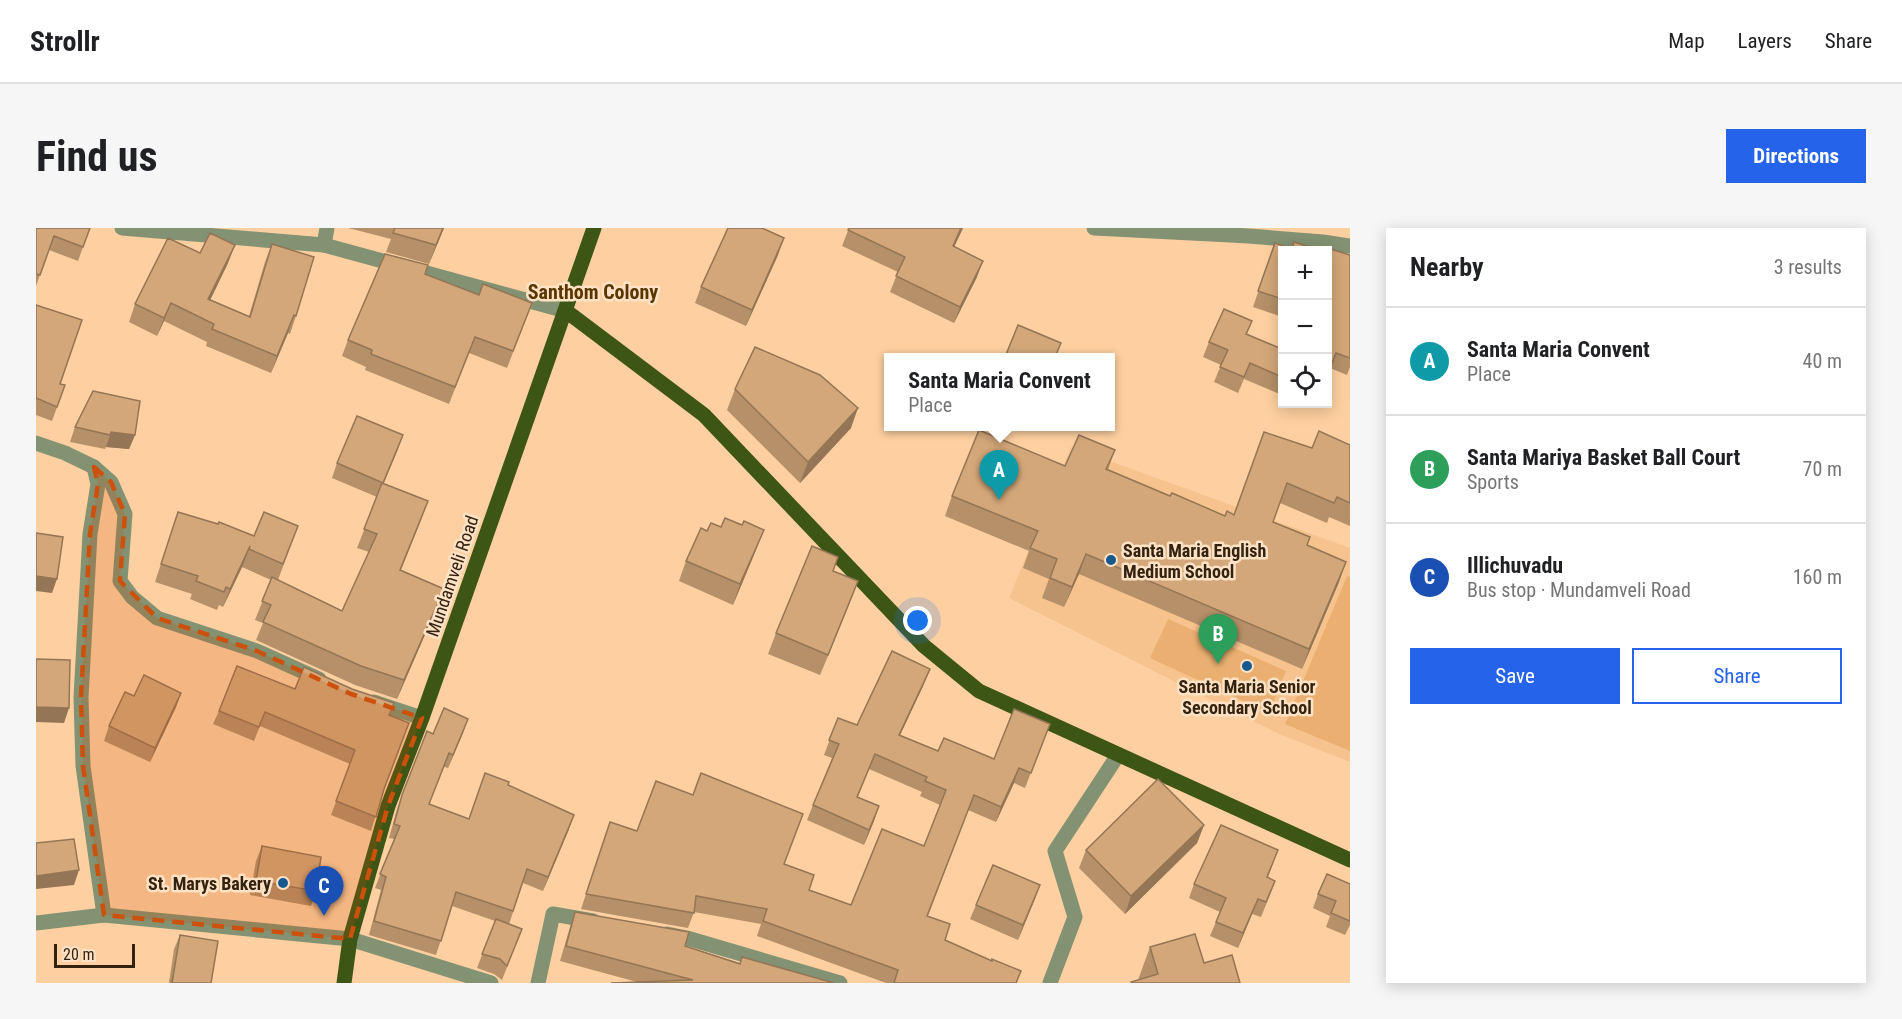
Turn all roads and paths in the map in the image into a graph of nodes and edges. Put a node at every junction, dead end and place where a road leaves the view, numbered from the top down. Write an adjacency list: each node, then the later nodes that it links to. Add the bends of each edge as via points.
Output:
1 (122, 228): 5 (street)
2 (327, 228): 5 (street)
3 (594, 228): 7 (main road, Mundamveli Road)
4 (1094, 228): 6 (street)
5 (324, 245): 7 (street)
6 (1350, 246)
7 (566, 311): 12 (main road, Mundamveli Road); 13 (main road, via 704,415 924,646 979,691)
8 (36, 443): 9 (street)
9 (94, 467): 10 (street, via 111,482 125,514 120,581 132,597 157,618 257,651); 15 (street, via 98,484 90,534 81,697 83,766)
10 (330, 685)
11 (361, 698): 12 (street)
12 (422, 718): 19 (main road, Mundamveli Road, via 388,806)
13 (1118, 754): 14 (main road); 24 (street, via 1055,851 1075,917)
14 (1350, 860)
15 (104, 915): 16 (street); 19 (street)
16 (36, 923)
17 (609, 924): 22 (street, via 553,914)
18 (653, 932): 23 (street, via 687,938)
19 (350, 939): 20 (main road, Mundamveli Road); 21 (street)
20 (344, 983)
21 (488, 983)
22 (538, 983)
23 (840, 983)
24 (1050, 983)

